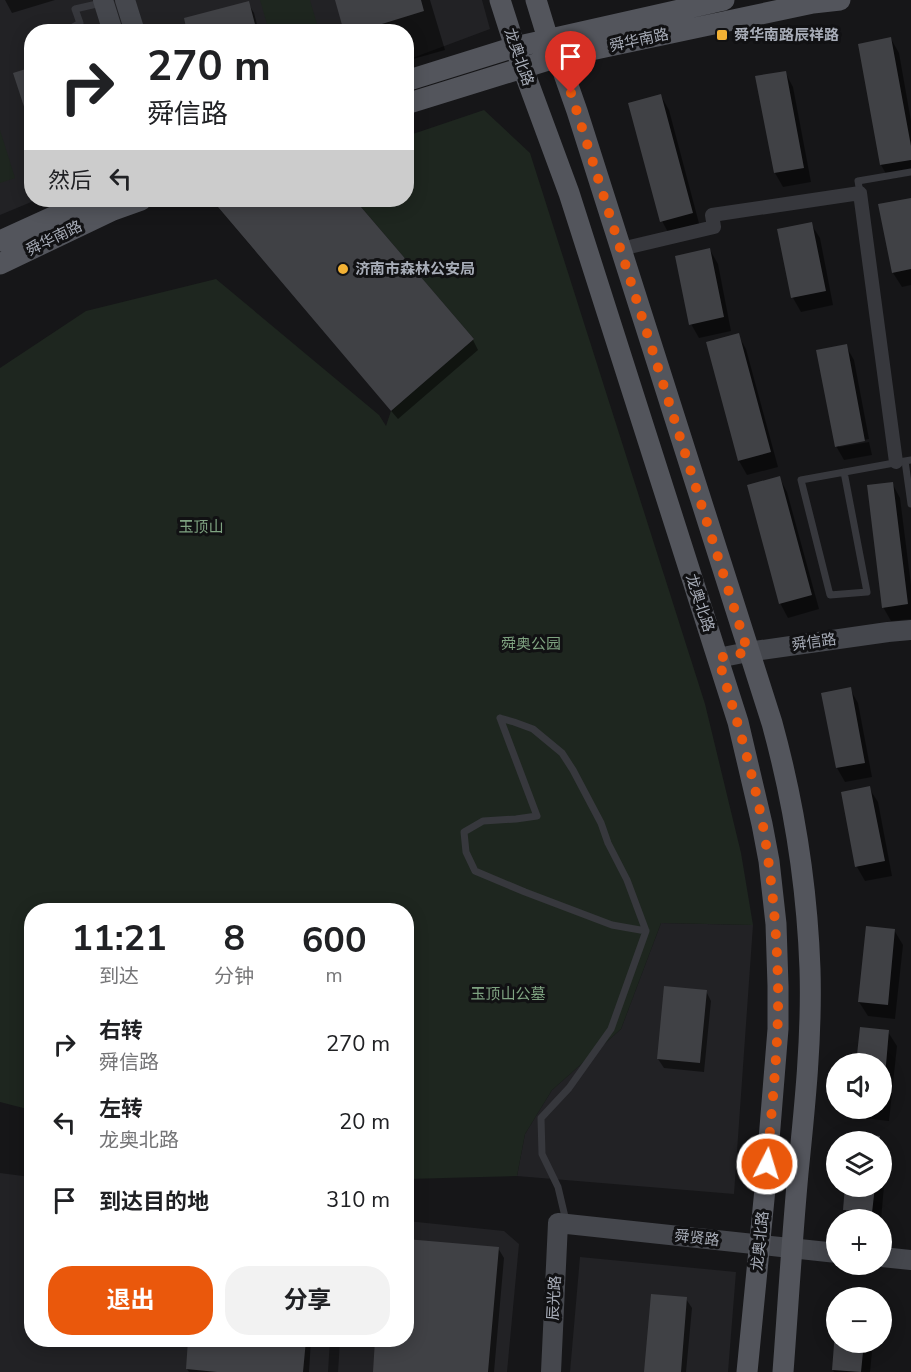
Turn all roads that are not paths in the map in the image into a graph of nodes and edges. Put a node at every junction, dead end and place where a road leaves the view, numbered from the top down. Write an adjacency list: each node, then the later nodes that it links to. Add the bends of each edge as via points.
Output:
1 (125, 0): 9 (street)
2 (500, 0): 10 (main road, 龙奥北路)
3 (536, 0): 11 (main road, 龙奥北路)
4 (724, 0): 11 (main road, 舜华南路)
5 (840, 0): 11 (main road, 舜华南路)
6 (104, 1): 7 (lane, via 75,9); 8 (street)
7 (78, 24)
8 (111, 24)
9 (132, 24)
10 (515, 47): 11 (main road, 舜华南路); 12 (main road, 龙奥北路); 13 (main road, 舜华南路)
11 (553, 48): 12 (main road, 舜华南路); 20 (main road, 龙奥北路)
12 (523, 68): 14 (main road, 舜华南路); 27 (main road, 龙奥北路, via 570,193)
13 (414, 79)
14 (414, 102)
15 (911, 172): 16 (lane, via 858,181)
16 (860, 193): 20 (street, via 712,215 714,227); 22 (street)
17 (75, 207): 19 (main road, 舜华南路)
18 (121, 207): 21 (main road, 舜华南路)
19 (0, 241)
20 (621, 249): 26 (main road, 龙奥北路)
21 (0, 264)
22 (904, 461): 23 (lane); 24 (lane)
23 (844, 472): 23 (lane, via 867,592 830,595 801,480)
24 (911, 505)
25 (911, 630): 26 (street, 舜信路)
26 (748, 652): 27 (street, 舜信路); 31 (main road, 龙奥北路, via 781,758 798,843 808,933 809,1038)
27 (718, 658): 30 (main road, 龙奥北路, via 760,814 776,924 778,1029)
28 (646, 931): 28 (lane, via 601,823 562,753 533,729 500,718 537,816 483,821 464,832 466,852 475,871 612,925); 29 (lane, via 611,1029 569,1088 541,1118 542,1154 558,1187)
29 (562, 1224): 30 (street, 舜贤路); 35 (street, 辰光路)
30 (759, 1245): 31 (street, 舜贤路); 36 (main road, 龙奥北路)
31 (792, 1248): 32 (street, 舜贤路); 37 (main road, 龙奥北路)
32 (826, 1252)
33 (892, 1258): 34 (street)
34 (911, 1260)
35 (551, 1372)
36 (747, 1372)
37 (783, 1372)

